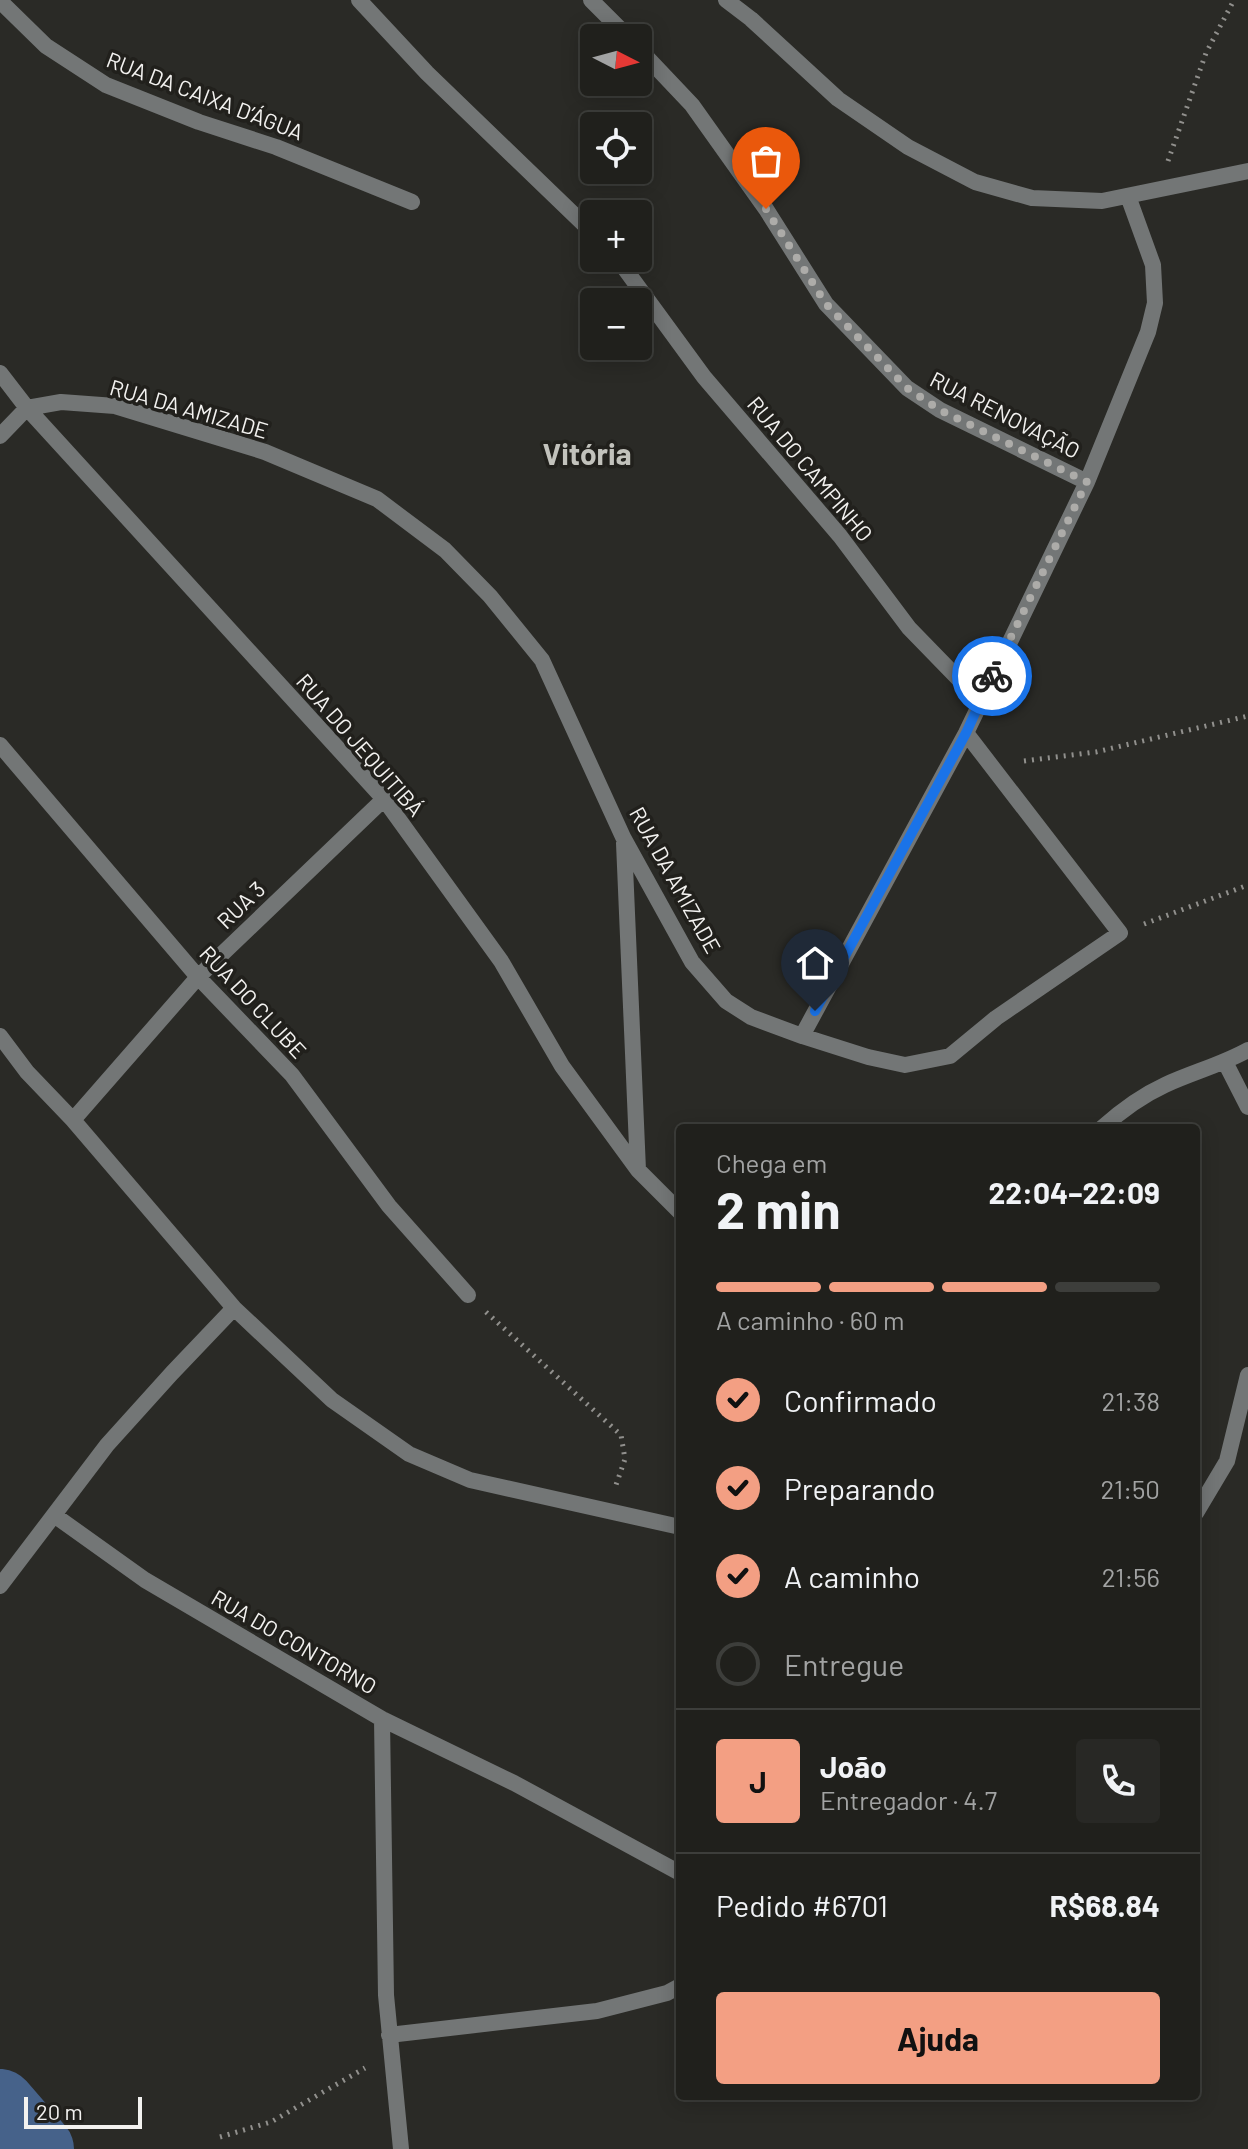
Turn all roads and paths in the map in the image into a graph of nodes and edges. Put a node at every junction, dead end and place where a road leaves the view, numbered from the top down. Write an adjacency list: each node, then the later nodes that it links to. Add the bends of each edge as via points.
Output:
1 (359, 0): 12 (street)
2 (591, 0): 6 (street)
3 (726, 0): 10 (street, via 838,99 908,147 975,182 1032,198 1102,201)
4 (1234, 0): 9 (path, via 1206,53)
5 (0, 1): 11 (street, RUA DA CAIXA D’ÁGUA, via 46,46 106,85)
6 (615, 24)
7 (652, 63): 17 (street, RUA RENOVAÇÃO, via 692,105 826,304 907,388 940,410)
8 (1248, 171): 9 (street)
9 (1159, 187): 10 (street)
10 (1128, 196): 17 (street, via 1153,265 1155,303)
11 (412, 202)
12 (580, 221)
13 (627, 272): 18 (street, RUA DO CAMPINHO, via 704,377 840,536 909,628)
14 (0, 373): 15 (street, RUA DO JEQUITIBÁ)
15 (27, 408): 16 (street); 23 (street, RUA DO JEQUITIBÁ); 24 (street, RUA DA AMIZADE, via 61,402 115,406 265,452 377,499 445,550 542,660)
16 (0, 436)
17 (1087, 482): 18 (street)
18 (980, 701): 20 (street)
19 (1248, 716): 22 (path, via 1096,752)
20 (966, 733): 22 (street); 29 (street)
21 (0, 745): 27 (street, RUA DO CLUBE)
22 (991, 765): 26 (street)
23 (384, 799): 27 (street, RUA 3); 35 (street, RUA DO JEQUITIBÁ, via 501,961 562,1066)
24 (623, 837): 29 (street, RUA DA AMIZADE, via 692,962 726,1001 751,1017); 35 (street)
25 (1248, 885): 26 (path)
26 (1120, 933): 29 (street, RUA DA AMIZADE, via 950,1056 905,1065)
27 (198, 977): 33 (street, RUA 3); 37 (street, RUA DO CLUBE, via 292,1075 389,1206)
28 (0, 1036): 33 (street)
29 (802, 1036)
30 (1248, 1050): 31 (street)
31 (1225, 1062): 32 (street); 34 (street, via 1166,1084)
32 (1248, 1107)
33 (73, 1120): 38 (street)
34 (1107, 1124)
35 (638, 1170): 36 (street, RUA DO JEQUITIBÁ)
36 (676, 1208)
37 (468, 1295): 41 (path, via 621,1435 625,1459)
38 (234, 1308): 41 (street, via 332,1400 409,1454 470,1480); 42 (street, via 107,1445)
39 (1248, 1375): 40 (street, via 1227,1461)
40 (1200, 1506)
41 (606, 1512): 43 (street)
42 (54, 1515): 44 (street); 45 (street, RUA DO CONTORNO, via 145,1580)
43 (676, 1526)
44 (0, 1586)
45 (382, 1719): 46 (street); 48 (street, RUA DO CONTORNO)
46 (676, 1871)
47 (676, 1988): 48 (street, via 597,2011)
48 (389, 2035): 49 (street, RUA DO CONTORNO)
49 (391, 2054): 50 (path, via 271,2122); 51 (street, RUA DO CONTORNO)
50 (220, 2137)
51 (401, 2149)

